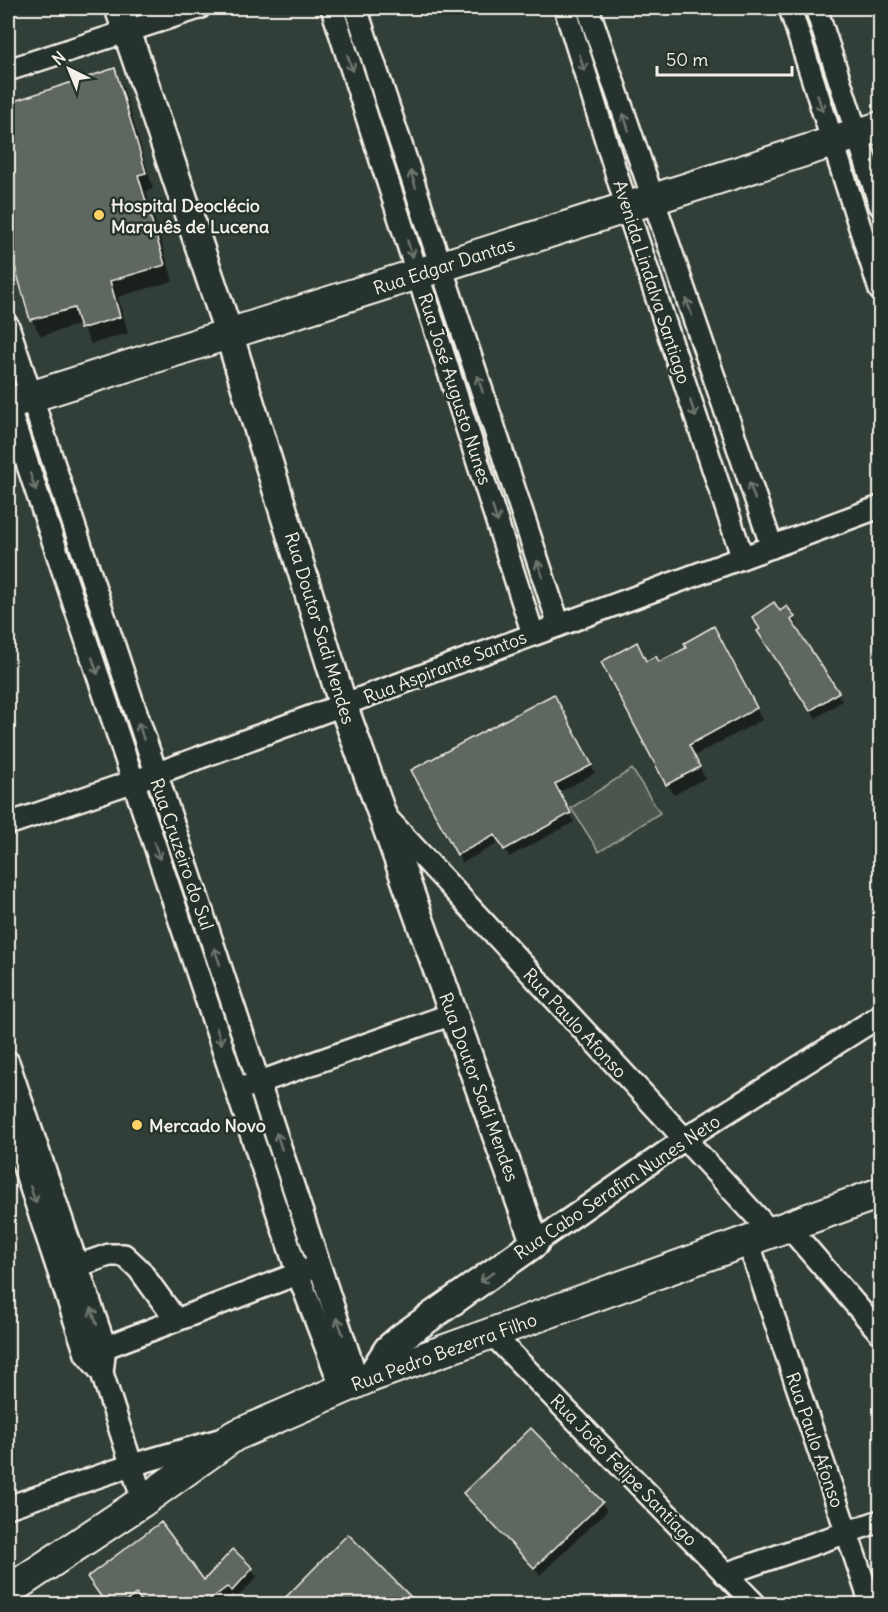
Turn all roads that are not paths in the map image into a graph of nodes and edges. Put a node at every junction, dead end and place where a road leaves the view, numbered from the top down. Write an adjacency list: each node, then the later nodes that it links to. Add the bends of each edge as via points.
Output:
1 (199, 8): 8 (street)
2 (332, 8): 13 (street, Rua José Augusto Nunes, one-way to 13)
3 (356, 8): 13 (street, Rua José Augusto Nunes, one-way to 3)
4 (565, 8): 11 (street, Avenida Lindalva Santiago, one-way to 11)
5 (588, 8): 11 (street, Avenida Lindalva Santiago, one-way to 5)
6 (790, 8): 10 (street, one-way to 10)
7 (816, 8): 10 (street)
8 (123, 20): 9 (street); 16 (street, Rua Doutor Sadi Mendes)
9 (8, 70)
10 (857, 134): 11 (main road, Rua Edgar Dantas); 12 (street); 14 (street)
11 (639, 204): 13 (main road, Rua Edgar Dantas); 20 (street, Avenida Lindalva Santiago, one-way to 11); 22 (street, Avenida Lindalva Santiago, one-way to 22)
12 (880, 205)
13 (430, 270): 16 (main road, Rua Edgar Dantas); 23 (street, Rua José Augusto Nunes, one-way to 13); 24 (street, Rua José Augusto Nunes, one-way to 24)
14 (880, 290)
15 (8, 326): 17 (street, Rua Cruzeiro do Sul)
16 (229, 334): 17 (main road, Rua Edgar Dantas); 26 (street, Rua Doutor Sadi Mendes)
17 (15, 402): 19 (street, Rua Cruzeiro do Sul); 21 (street, Rua Cruzeiro do Sul, one-way to 21)
18 (880, 507): 20 (street, Rua Aspirante Santos)
19 (79, 539): 21 (street); 25 (street, Rua Cruzeiro do Sul)
20 (772, 547): 22 (street, Rua Aspirante Santos)
21 (55, 548): 27 (street, Rua Cruzeiro do Sul, one-way to 27)
22 (742, 556): 23 (street, Rua Aspirante Santos)
23 (559, 625): 24 (street, Rua Aspirante Santos)
24 (533, 634): 26 (street, Rua Aspirante Santos)
25 (131, 699): 27 (street); 28 (street, Rua Cruzeiro do Sul, one-way to 25)
26 (343, 705): 28 (street, Rua Aspirante Santos); 30 (street, Rua Doutor Sadi Mendes)
27 (109, 706): 29 (street, Rua Cruzeiro do Sul)
28 (155, 774): 29 (street, Rua Aspirante Santos); 35 (street, Rua Cruzeiro do Sul, one-way to 28)
29 (134, 781): 31 (street, Rua Aspirante Santos); 36 (street, Rua Cruzeiro do Sul, one-way to 36)
30 (381, 812): 32 (street, Rua Doutor Sadi Mendes); 38 (street, Rua Paulo Afonso)
31 (8, 824)
32 (452, 1014): 35 (street); 42 (street, Rua Doutor Sadi Mendes)
33 (880, 1016): 38 (street, Rua Cabo Serafim Nunes Neto)
34 (8, 1062): 39 (street)
35 (260, 1083): 36 (street); 44 (street, Rua Cruzeiro do Sul, one-way to 35)
36 (237, 1089): 45 (street, Rua Cruzeiro do Sul)
37 (8, 1119): 39 (street)
38 (683, 1140): 41 (street, Rua Paulo Afonso); 42 (street, Rua Cabo Serafim Nunes Neto)
39 (20, 1147): 43 (street); 49 (street, one-way to 49)
40 (880, 1193): 41 (main road, Rua Pedro Bezerra Filho)
41 (769, 1233): 47 (street); 48 (main road, Rua Pedro Bezerra Filho); 56 (street, Rua Paulo Afonso)
42 (535, 1243): 50 (street, Rua Cabo Serafim Nunes Neto, one-way to 50, via 402,1337)
43 (77, 1266): 46 (street, via 109,1255 124,1255 140,1269); 49 (street, one-way to 43)
44 (319, 1266): 45 (street); 50 (street, Rua Cruzeiro do Sul, one-way to 44)
45 (298, 1274): 46 (street); 50 (street, Rua Cruzeiro do Sul)
46 (176, 1320): 49 (street)
47 (880, 1333)
48 (492, 1334): 50 (main road, Rua Pedro Bezerra Filho); 57 (street, Rua João Felipe Santiago)
49 (95, 1351): 52 (street)
50 (357, 1382): 51 (main road, Rua Pedro Bezerra Filho)
51 (234, 1436): 52 (street, Rua Pedro Bezerra Filho); 53 (main road)
52 (132, 1465): 53 (street); 54 (street, Rua Pedro Bezerra Filho)
53 (143, 1502): 58 (main road)
54 (8, 1507)
55 (880, 1521): 56 (street)
56 (847, 1533): 57 (street); 60 (street, Rua Paulo Afonso)
57 (725, 1574): 59 (street, Rua João Felipe Santiago)
58 (8, 1591)
59 (755, 1605)
60 (871, 1605)

